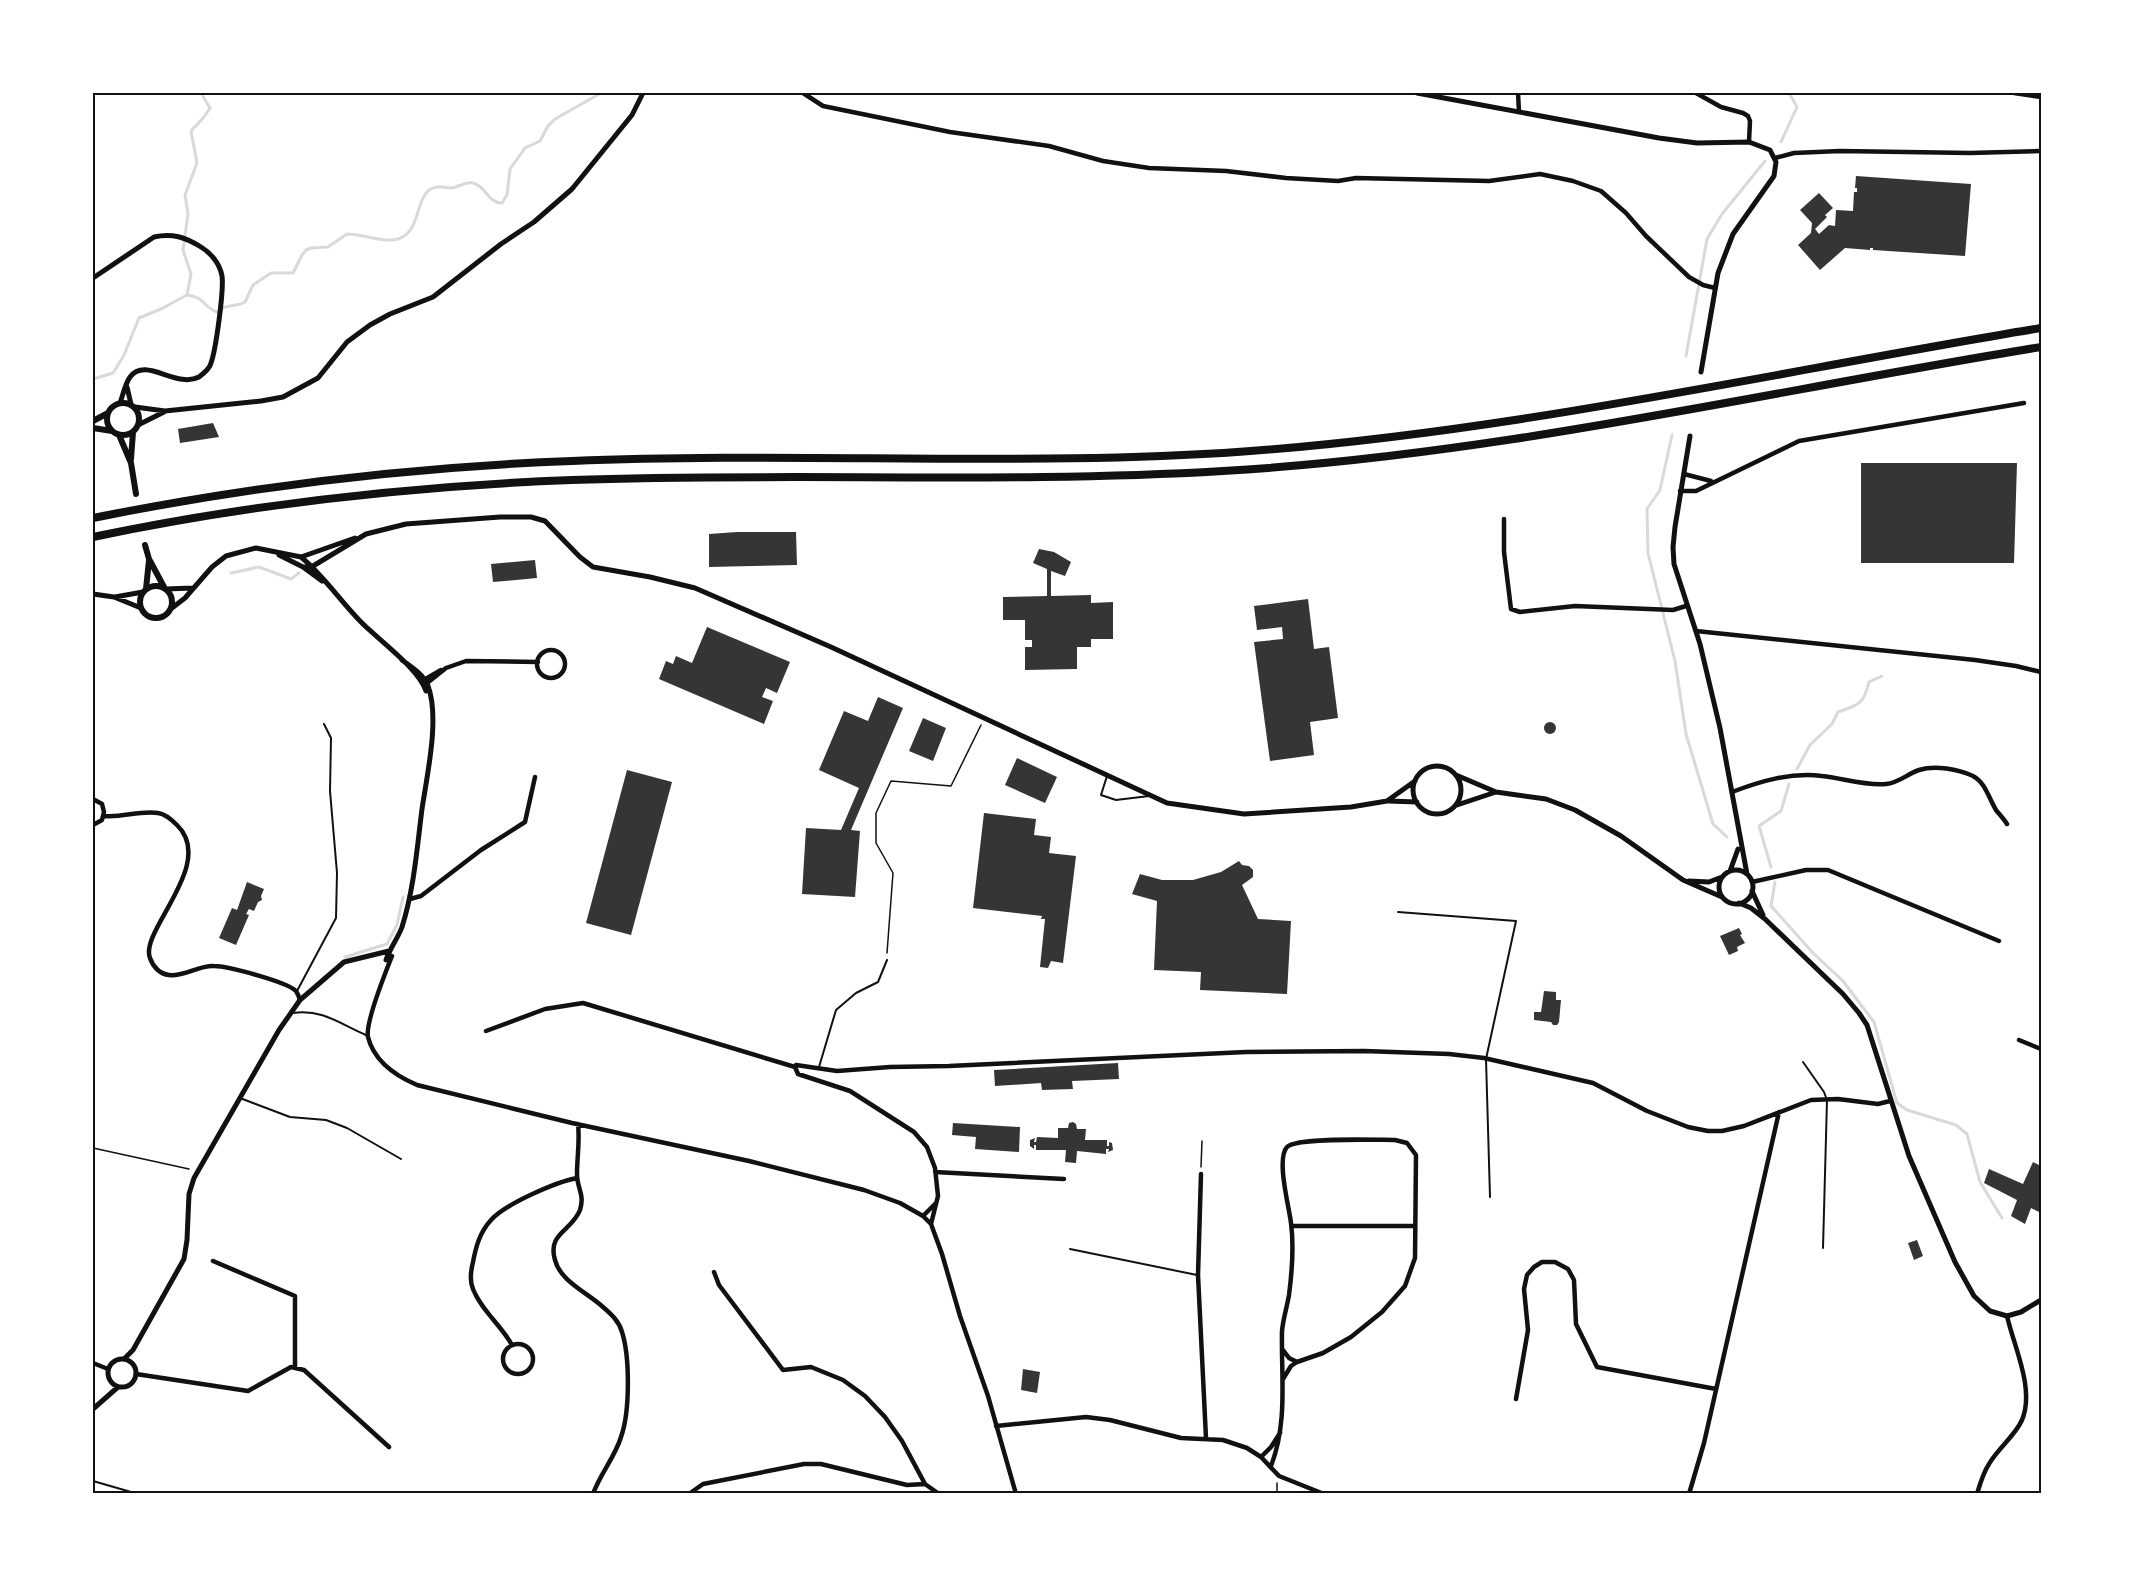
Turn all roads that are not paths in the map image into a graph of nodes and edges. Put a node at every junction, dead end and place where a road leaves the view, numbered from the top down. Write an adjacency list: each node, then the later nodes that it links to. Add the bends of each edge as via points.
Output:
1 (644, 93): 21 (street, via 632,115 572,189 434,297 390,314 347,342 318,378 283,397)
2 (803, 93): 13 (street, via 823,106 1149,168 1338,181 1489,181 1550,176 1601,191 1694,280)
3 (1417, 93): 8 (street)
4 (1518, 93): 8 (street)
5 (1696, 93): 9 (street, via 1748,116)
6 (2014, 93): 7 (street)
7 (2041, 98)
8 (1519, 111): 9 (street, via 1682,142)
9 (1749, 142): 11 (street, via 1770,150)
10 (2041, 151): 11 (street, via 1840,150)
11 (1775, 158): 13 (street, via 1774,176 1733,234)
12 (93, 278): 17 (street, via 154,237 165,234 176,235 210,252 222,274 211,365 198,377 179,379 146,369 137,371)
13 (1715, 288): 16 (street)
14 (2041, 328): 35 (highway, via 1521,419 1371,440 1161,456 710,458 488,466 292,485)
15 (2041, 347): 38 (highway, via 1535,435 1304,465 1147,475 640,478 470,485 290,503)
16 (1701, 372)
17 (126, 385): 18 (street); 20 (street)
18 (120, 403): 20 (main road); 22 (main road)
19 (2024, 404): 32 (street, via 1798,441)
20 (133, 406): 21 (street); 24 (main road, via 139,416)
21 (165, 411): 24 (street)
22 (108, 413): 23 (main road); 26 (main road)
23 (93, 421)
24 (138, 425): 27 (main road)
25 (93, 428): 26 (main road)
26 (112, 431): 28 (main road)
27 (133, 432): 28 (main road); 30 (main road)
28 (119, 435): 30 (main road)
29 (1690, 436): 31 (street)
30 (131, 463): 34 (main road)
31 (1684, 474): 32 (street); 33 (street)
32 (1714, 482): 33 (street, via 1696,490)
33 (1680, 491): 51 (street, via 1673,547)
34 (136, 495)
35 (93, 518)
36 (1504, 519): 51 (street, via 1511,609 1520,612 1575,606 1673,610)
37 (366, 534): 41 (street); 43 (street); 60 (street, via 406,525 500,517 538,518 552,526 593,567 695,588)
38 (93, 537)
39 (145, 545): 42 (main road)
40 (272, 551): 41 (street); 44 (street); 47 (street, via 256,548 226,556)
41 (301, 557): 43 (street)
42 (149, 559): 46 (main road); 48 (main road)
43 (313, 566): 44 (street); 45 (street)
44 (303, 567): 45 (street)
45 (327, 585): 57 (street)
46 (165, 588): 47 (street); 48 (main road, via 153,586); 53 (main road)
47 (193, 588): 53 (street)
48 (145, 591): 50 (street); 52 (main road, via 140,599)
49 (93, 594): 50 (street)
50 (114, 597): 52 (street)
51 (1686, 606): 54 (street)
52 (141, 608): 53 (main road, via 147,616 158,619)
53 (172, 608)
54 (1696, 631): 56 (street, via 1975,660); 64 (street)
55 (538, 662): 55 (street, via 542,674 549,678 558,676 565,666 560,653 551,650 542,654); 57 (street, via 466,660)
56 (2041, 672)
57 (424, 682): 80 (street, via 432,712 430,748)
58 (324, 724): 89 (lane, via 331,738 336,918)
59 (1456, 775): 62 (street, via 1446,768 1432,766); 63 (street); 69 (street, via 1461,795)
60 (1107, 776): 65 (street); 65 (lane, via 1101,795 1116,800)
61 (535, 777): 80 (street, via 525,822 421,896)
62 (1415, 781): 67 (street); 68 (street)
63 (1496, 792): 69 (street); 77 (street, via 1546,799 1575,810 1621,836)
64 (1732, 792): 71 (street, via 1785,777 1818,775 1887,784 1919,770 1949,769 1980,781); 73 (street)
65 (1152, 796): 67 (street, via 1167,803 1244,814)
66 (93, 799): 70 (street, via 102,804)
67 (1387, 801): 68 (street)
68 (1417, 802): 69 (street, via 1426,811 1438,814)
69 (1455, 806)
70 (104, 816): 72 (street); 89 (street, via 159,813 186,833 189,852 178,892 150,940 148,957 157,970 170,976 213,965 245,972)
71 (2007, 824)
72 (93, 825)
73 (1740, 841): 74 (street); 75 (street)
74 (1730, 871): 75 (street); 76 (street)
75 (1747, 874): 78 (street)
76 (1722, 877): 77 (street, via 1702,882); 81 (street)
77 (1683, 880): 81 (street)
78 (1752, 882): 79 (street); 85 (street, via 1806,870 1828,870)
79 (1752, 891): 82 (street); 84 (street)
80 (410, 896): 87 (street)
81 (1722, 897): 82 (street)
82 (1739, 903): 84 (street)
83 (1398, 912): 96 (lane, via 1516,921)
84 (1765, 918): 102 (street, via 1859,1013 1871,1036)
85 (1999, 941)
86 (366, 956): 87 (street); 87 (street); 90 (street, via 344,962)
87 (389, 956): 93 (street)
88 (886, 960): 99 (lane, via 878,982 856,993 836,1010)
89 (296, 992): 90 (street)
90 (300, 1000): 91 (street)
91 (290, 1014): 93 (lane, via 322,1014); 100 (street)
92 (486, 1031): 98 (street, via 544,1009 584,1003)
93 (368, 1036): 104 (street, via 378,1057 396,1076 417,1085)
94 (2019, 1040): 95 (street)
95 (2041, 1049)
96 (1486, 1059): 99 (street, via 1449,1054 1270,1051); 103 (street, via 1593,1083 1647,1111 1698,1129 1722,1131); 112 (lane)
97 (1803, 1062): 101 (lane)
98 (795, 1067): 99 (street, via 800,1064); 108 (street, via 802,1077 850,1091 914,1132 927,1147)
99 (818, 1070)
100 (240, 1098): 107 (lane, via 290,1117 326,1120 347,1128); 127 (street, via 189,1194 184,1259)
101 (1827, 1100): 102 (street, via 1878,1104); 103 (street, via 1811,1100); 118 (lane)
102 (1890, 1101): 124 (street, via 1909,1156 1967,1285 1990,1311)
103 (1779, 1112): 136 (street)
104 (578, 1124): 105 (street); 106 (street)
105 (586, 1126): 106 (street); 114 (street, via 864,1190)
106 (580, 1138): 110 (street)
107 (401, 1160)
108 (935, 1172): 111 (street); 113 (street)
109 (1201, 1174): 122 (street)
110 (577, 1178): 125 (street, via 520,1201 493,1218 479,1239 470,1274 472,1287); 149 (street, via 583,1195 579,1212 553,1246 555,1261 570,1282 615,1318 626,1350 624,1429)
111 (1064, 1179)
112 (1490, 1197)
113 (938, 1202): 114 (street); 115 (street)
114 (923, 1216): 115 (street)
115 (932, 1224): 140 (street)
116 (1292, 1226): 117 (street); 117 (street, via 1283,1171 1286,1148 1309,1141 1395,1140 1407,1143 1416,1155); 126 (street)
117 (1414, 1226): 128 (street, via 1415,1258 1405,1286 1382,1312 1351,1337)
118 (1823, 1248)
119 (1070, 1250): 122 (lane)
120 (213, 1261): 130 (street, via 295,1296)
121 (714, 1272): 147 (street, via 719,1285 783,1370 811,1367 843,1380 865,1396 902,1441)
122 (1198, 1275): 142 (street)
123 (2041, 1300): 124 (street)
124 (2007, 1317): 155 (street, via 2024,1377 2026,1404 2022,1420 1989,1463)
125 (512, 1345): 125 (street, via 504,1352 504,1366 516,1375 526,1373 533,1365 531,1350 522,1344)
126 (1283, 1350): 128 (street); 133 (street)
127 (127, 1360): 131 (street, via 112,1362); 132 (street)
128 (1297, 1362): 133 (street)
129 (93, 1363): 131 (street)
130 (295, 1368): 132 (street, via 248,1391); 143 (street, via 304,1370)
131 (108, 1369): 134 (street)
132 (136, 1374): 135 (street, via 130,1385)
133 (1283, 1379): 141 (street)
134 (111, 1383): 135 (street); 137 (street)
135 (118, 1387): 137 (street)
136 (1716, 1389): 138 (street, via 1597,1367 1576,1324 1574,1280 1568,1269 1555,1262 1542,1262 1527,1275 1524,1289 1528,1330); 154 (street)
137 (106, 1397): 139 (street)
138 (1516, 1399)
139 (93, 1409)
140 (996, 1426): 142 (street, via 1086,1417 1181,1438); 152 (street)
141 (1281, 1431): 144 (street); 145 (street)
142 (1206, 1438): 144 (street, via 1223,1440)
143 (389, 1446)
144 (1261, 1456): 145 (street)
145 (1271, 1466): 153 (street, via 1279,1476)
146 (93, 1481): 148 (lane)
147 (925, 1484): 150 (street, via 907,1485 821,1464 804,1464 703,1484); 151 (street)
148 (138, 1494)
149 (593, 1494)
150 (689, 1494)
151 (939, 1494)
152 (1016, 1494)
153 (1324, 1494)
154 (1689, 1494)
155 (1977, 1494)

